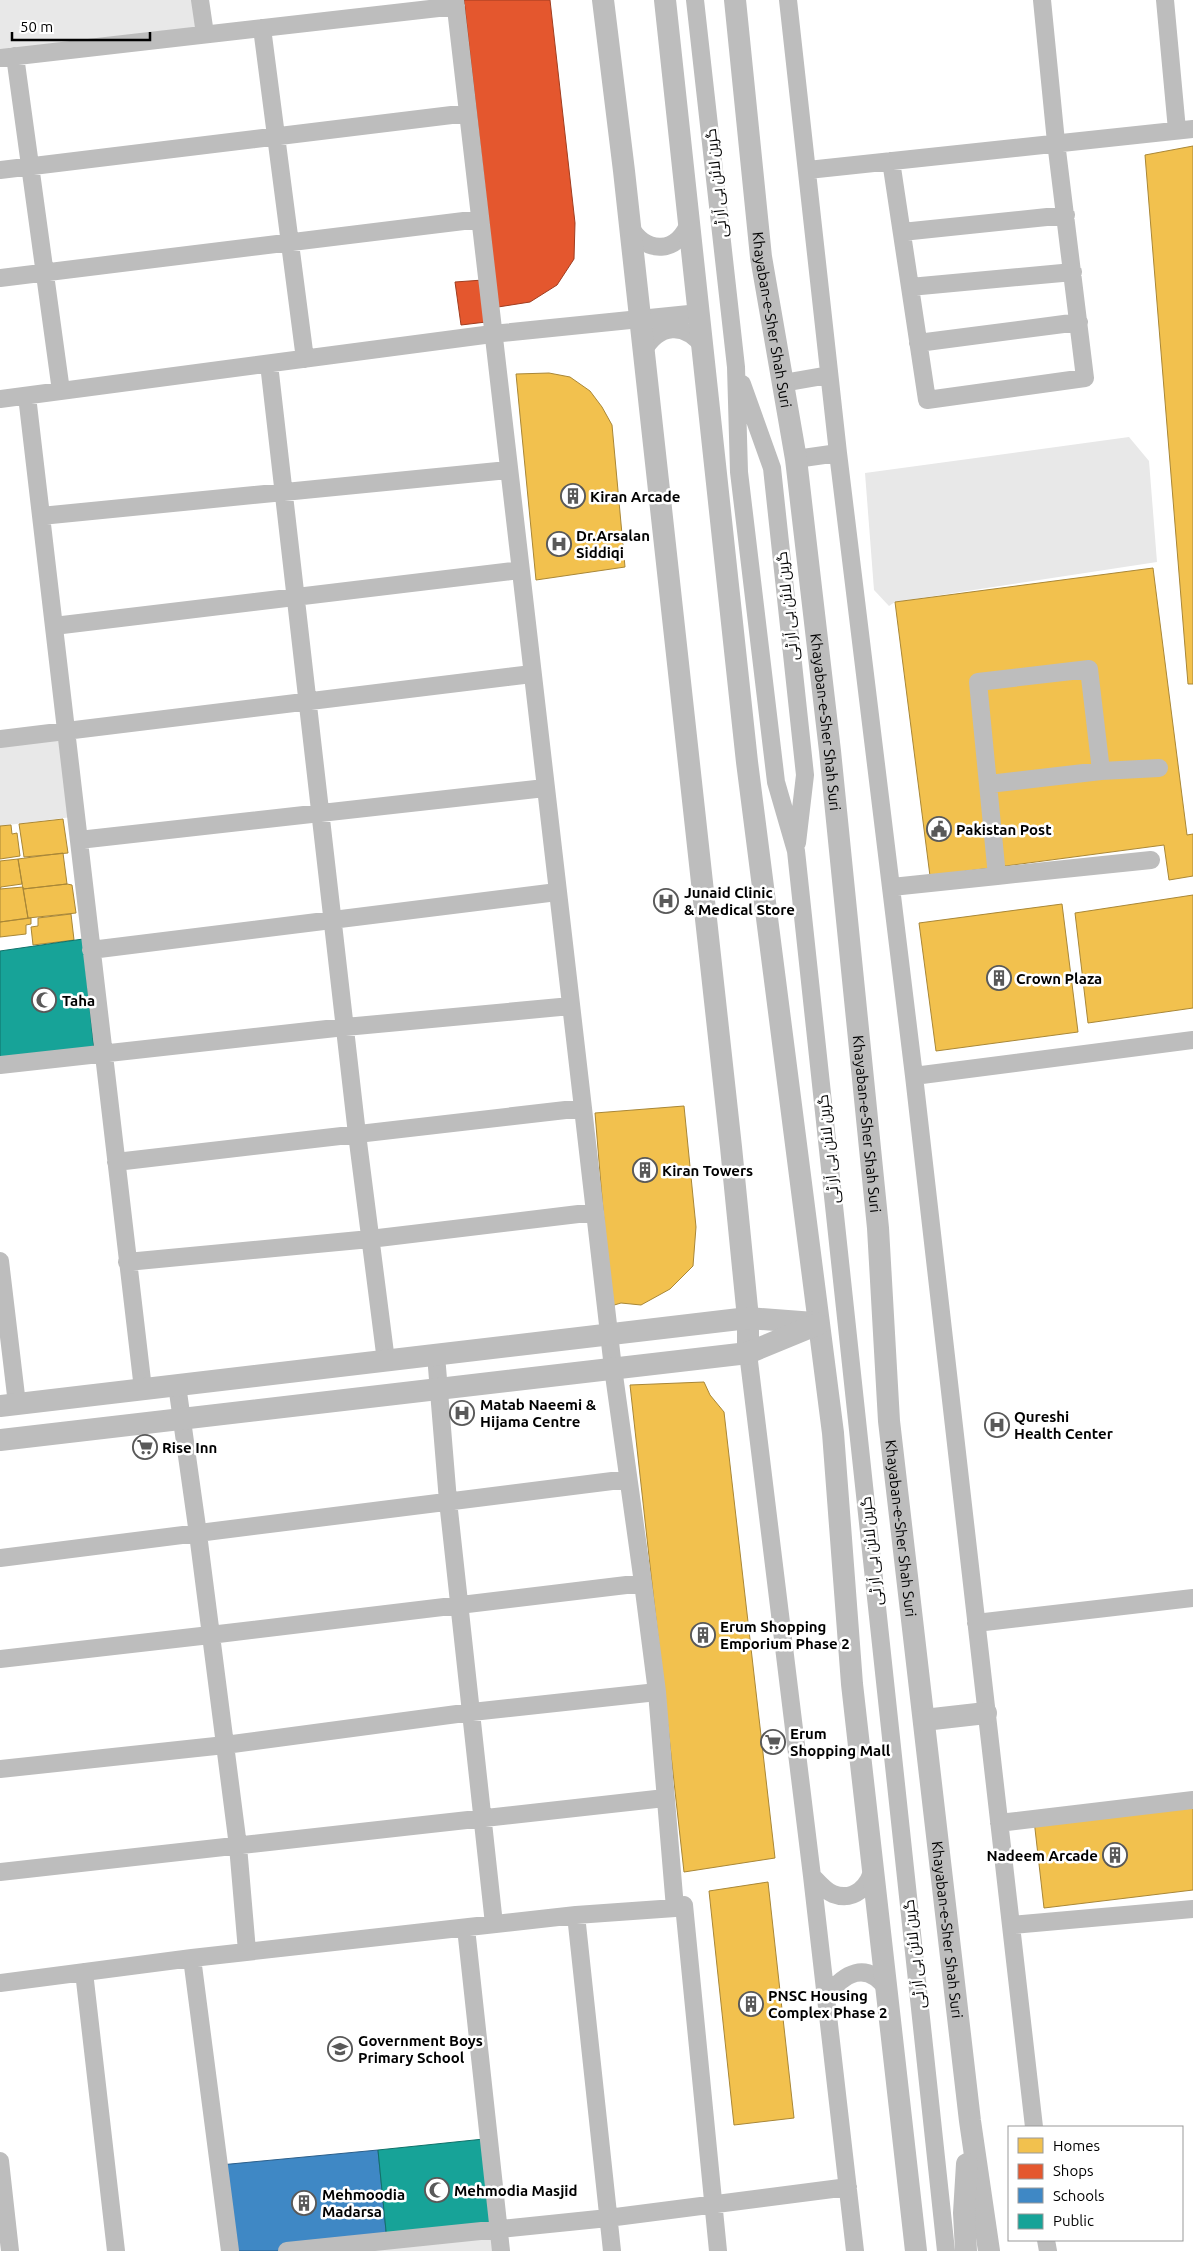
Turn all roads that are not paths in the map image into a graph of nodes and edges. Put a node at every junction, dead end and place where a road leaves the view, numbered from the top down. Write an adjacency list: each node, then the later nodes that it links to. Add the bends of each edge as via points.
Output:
1 (200, 0): 11 (street)
2 (603, 0): 24 (main road)
3 (665, 0): 23 (main road)
4 (695, 0): 40 (street, گرین لائن بی آر ٹی)
5 (735, 0): 42 (main road, Khayaban-e-Sher Shah Suri, via 761,257)
6 (788, 0): 20 (street)
7 (1042, 0): 16 (street)
8 (1165, 0): 14 (street)
9 (456, 3): 10 (street); 13 (street)
10 (262, 28): 11 (street); 15 (street)
11 (205, 34): 12 (street)
12 (8, 57): 18 (street)
13 (468, 114): 15 (street); 22 (street)
14 (1185, 130): 16 (street)
15 (276, 135): 18 (street); 26 (street)
16 (1056, 142): 17 (street); 21 (street)
17 (891, 161): 20 (street); 25 (street)
18 (30, 166): 19 (street); 27 (street)
19 (0, 170)
20 (808, 170): 41 (street)
21 (1066, 215): 25 (street); 28 (street)
22 (480, 220): 26 (street); 34 (street)
23 (689, 223): 24 (street, via 679,240 661,247 643,242); 31 (main road)
24 (630, 227): 32 (main road)
25 (902, 232): 30 (street)
26 (290, 242): 27 (street); 38 (street)
27 (45, 272): 29 (street); 43 (street)
28 (1073, 272): 30 (street); 33 (street)
29 (0, 278)
30 (910, 287): 35 (street)
31 (699, 313): 32 (street); 36 (main road)
32 (640, 318): 34 (street); 37 (main road)
33 (1079, 322): 35 (street); 35 (street, via 1085,378 927,400)
34 (492, 334): 38 (street); 48 (street)
35 (918, 343)
36 (703, 346): 37 (street, via 688,332 677,329 667,330 653,338); 85 (main road, via 747,762)
37 (644, 350): 84 (main road)
38 (305, 359): 39 (street)
39 (269, 364): 43 (street); 49 (street)
40 (736, 367): 64 (street, گرین لائن بی آر ٹی, via 739,472 776,782); 64 (street, گرین لائن بی آر ٹی, via 772,468 805,775)
41 (829, 376): 42 (street); 46 (street)
42 (783, 383): 47 (main road, Khayaban-e-Sher Shah Suri)
43 (61, 391): 44 (street)
44 (27, 396): 45 (street); 50 (street)
45 (0, 399)
46 (838, 454): 47 (street); 67 (street)
47 (796, 459): 110 (main road, Khayaban-e-Sher Shah Suri, via 832,770 878,1228 890,1421)
48 (508, 470): 49 (street); 51 (street)
49 (284, 492): 50 (street); 52 (street)
50 (41, 516): 53 (street)
51 (520, 570): 52 (street); 54 (street)
52 (296, 597): 53 (street); 55 (street)
53 (54, 626): 56 (street)
54 (532, 674): 55 (street); 61 (street)
55 (308, 702): 56 (street); 62 (street)
56 (66, 731): 57 (street); 63 (street)
57 (0, 739)
58 (1159, 768): 59 (street)
59 (1101, 771): 60 (street); 60 (street, via 1089,669 978,682)
60 (989, 784): 66 (street)
61 (545, 788): 62 (street); 68 (street)
62 (322, 813): 63 (street); 69 (street)
63 (79, 840): 70 (street)
64 (796, 851): 150 (street, گرین لائن بی آر ٹی)
65 (1151, 860): 66 (street)
66 (997, 876): 67 (street)
67 (892, 887): 76 (street)
68 (557, 892): 69 (street); 71 (street)
69 (334, 921): 70 (street); 72 (street)
70 (91, 950): 74 (street)
71 (571, 1006): 72 (street); 77 (street)
72 (345, 1027): 74 (street); 78 (street)
73 (1193, 1040): 76 (street)
74 (103, 1055): 75 (street); 79 (street)
75 (0, 1065)
76 (914, 1076): 104 (street)
77 (583, 1108): 78 (street); 80 (street)
78 (357, 1134): 79 (street); 81 (street)
79 (116, 1162): 82 (street)
80 (595, 1212): 81 (street); 86 (street)
81 (370, 1239): 82 (street); 89 (street)
82 (127, 1262): 93 (street)
83 (1, 1273): 94 (street)
84 (748, 1318): 85 (main road); 86 (main road); 87 (main road)
85 (818, 1324): 87 (main road); 118 (main road, via 833,1433 852,1684)
86 (609, 1334): 88 (main road); 90 (street)
87 (748, 1353): 90 (main road); 120 (street)
88 (436, 1355): 89 (main road); 92 (street)
89 (386, 1361): 91 (main road)
90 (612, 1368): 92 (main road); 97 (street)
91 (177, 1385): 93 (main road); 95 (street)
92 (440, 1388): 95 (main road); 98 (street)
93 (143, 1389): 94 (main road)
94 (9, 1405)
95 (180, 1419): 96 (main road); 99 (street)
96 (0, 1440)
97 (628, 1479): 98 (street); 101 (street)
98 (448, 1500): 99 (street); 103 (street)
99 (198, 1534): 100 (street); 105 (street)
100 (0, 1558)
101 (644, 1583): 103 (street); 107 (street)
102 (1193, 1598): 104 (street)
103 (461, 1605): 105 (street); 108 (street)
104 (976, 1623): 109 (street)
105 (210, 1636): 106 (street); 111 (street)
106 (0, 1659)
107 (656, 1692): 108 (street); 113 (street)
108 (472, 1712): 111 (street); 115 (street)
109 (986, 1713): 110 (main road); 116 (street)
110 (924, 1720): 133 (main road, Khayaban-e-Sher Shah Suri)
111 (225, 1745): 112 (street); 117 (street)
112 (0, 1769)
113 (665, 1798): 115 (street); 121 (street)
114 (1193, 1800): 116 (street)
115 (484, 1820): 117 (street); 124 (street)
116 (999, 1823): 125 (street)
117 (238, 1846): 119 (street); 127 (street)
118 (873, 1867): 120 (street, via 867,1884 852,1895 834,1894); 131 (main road)
119 (0, 1872)
120 (812, 1876): 132 (street)
121 (675, 1908): 123 (street); 137 (street, via 684,1904)
122 (1193, 1909): 125 (street)
123 (576, 1915): 124 (street); 138 (street)
124 (494, 1924): 126 (street)
125 (1012, 1925): 134 (street)
126 (466, 1928): 127 (street); 139 (street)
127 (247, 1952): 128 (street)
128 (192, 1958): 129 (street); 143 (street)
129 (84, 1972): 130 (street); 142 (street)
130 (0, 1983)
131 (886, 1990): 132 (street, via 872,1975 856,1973 842,1978); 149 (main road)
132 (826, 1996): 136 (street)
133 (970, 2121): 140 (main road); 151 (main road, Khayaban-e-Sher Shah Suri)
134 (1034, 2126)
135 (0, 2161): 141 (street)
136 (848, 2187): 137 (street); 148 (street)
137 (714, 2206): 138 (street); 147 (street)
138 (608, 2218): 139 (street); 146 (street)
139 (498, 2230): 144 (street); 145 (street)
140 (965, 2243)
141 (10, 2251)
142 (116, 2251)
143 (230, 2251)
144 (287, 2251)
145 (501, 2251)
146 (612, 2251)
147 (718, 2251)
148 (855, 2251)
149 (916, 2251)
150 (946, 2251)
151 (989, 2251)

